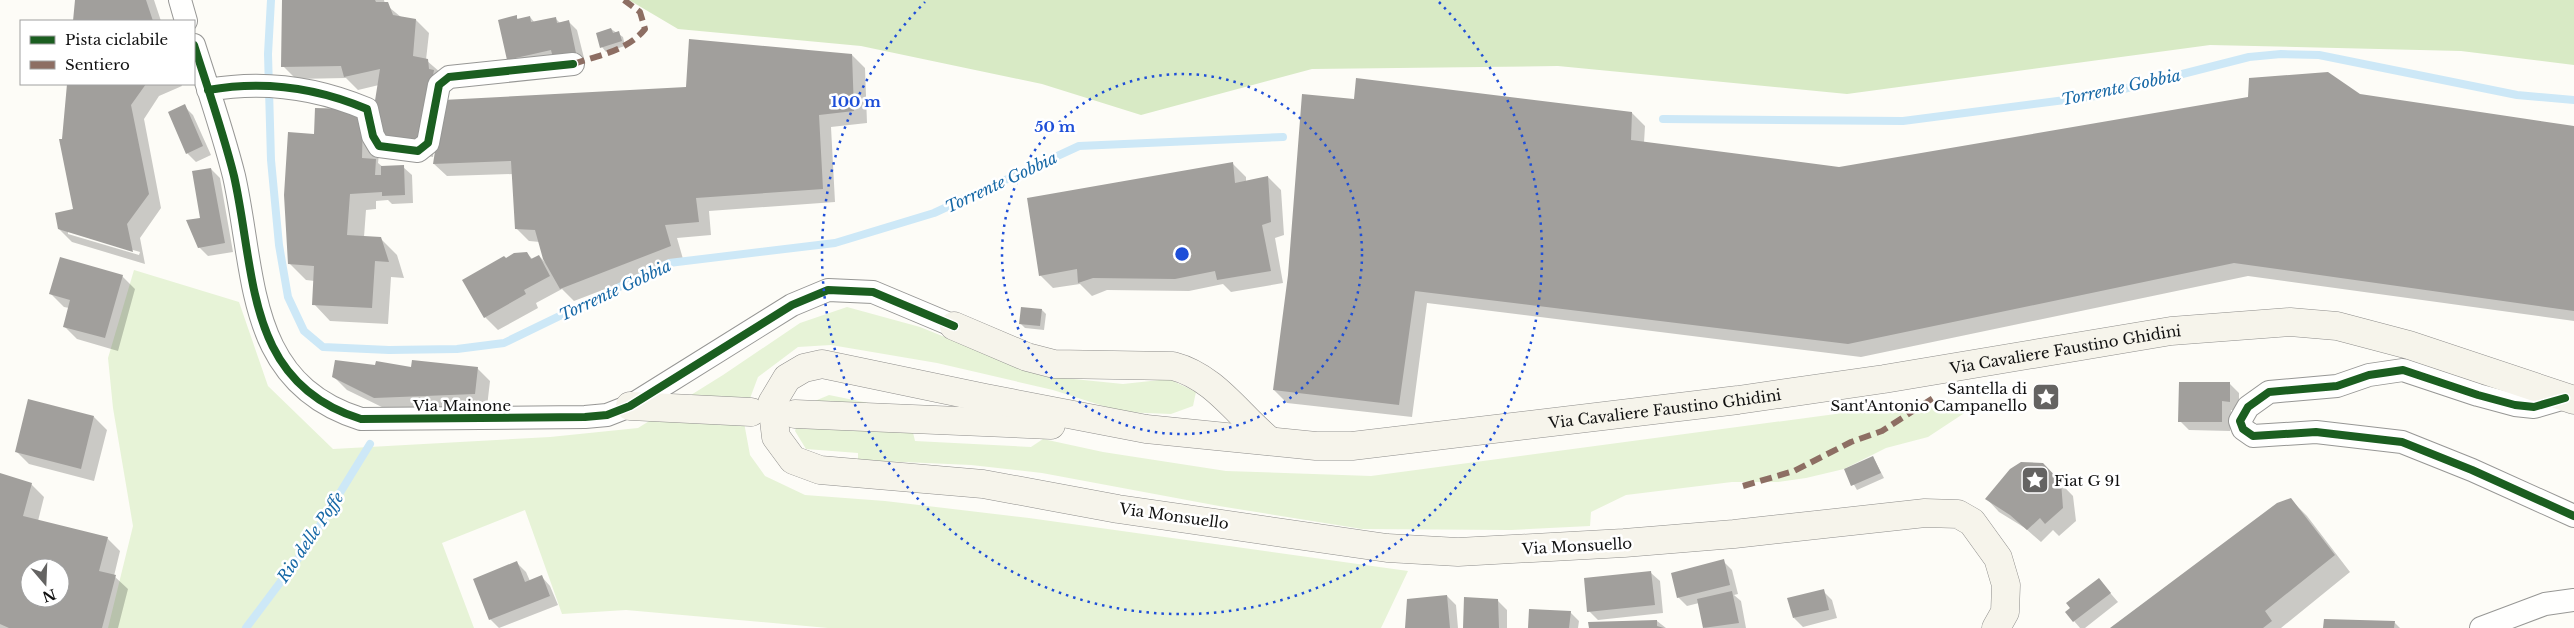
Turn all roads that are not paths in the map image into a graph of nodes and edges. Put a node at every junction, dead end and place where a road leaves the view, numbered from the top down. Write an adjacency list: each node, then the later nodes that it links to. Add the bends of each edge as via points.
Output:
1 (180, 0): 2 (street)
2 (186, 20)
3 (195, 48): 5 (street, Via Mainone)
4 (573, 64): 5 (street, via 449,77 439,85 428,143 418,151 378,146 367,109 342,98 285,86 240,84)
5 (208, 90): 9 (street, Via Mainone, via 234,177 265,333 292,376 317,400 336,412 361,419 585,417 607,415)
6 (954, 326): 7 (main road, via 1054,364 1173,366 1200,376); 9 (street, Via Mainone, via 873,292 828,290 792,305)
7 (1217, 388): 13 (main road, via 1219,412); 14 (main road)
8 (2570, 399): 14 (main road, Via Cavaliere Faustino Ghidini, via 2409,345 2337,326 2290,322 2172,331 1787,393 1455,434 1352,446); 15 (street, via 2534,407 2515,405 2403,370 2369,375 2337,386 2269,392 2248,407 2240,421 2243,429 2253,436 2316,432 2402,442)
9 (630, 406): 10 (main road)
10 (751, 412)
11 (795, 414): 12 (main road)
12 (1153, 430): 13 (main road, Via Monsuello); 17 (main road, Via Monsuello, via 822,364 804,368 787,378 772,403 776,436 793,460 820,470 983,484 1118,509 1388,548 1458,552 1608,544 1924,513 1958,514 1972,522 1998,558 2006,585 2006,612)
13 (1210, 435): 14 (main road, Via Cavaliere Faustino Ghidini)
14 (1270, 441)
15 (2574, 516)
16 (2574, 600): 18 (street, via 2545,604)
17 (1996, 628)
18 (2481, 628)

